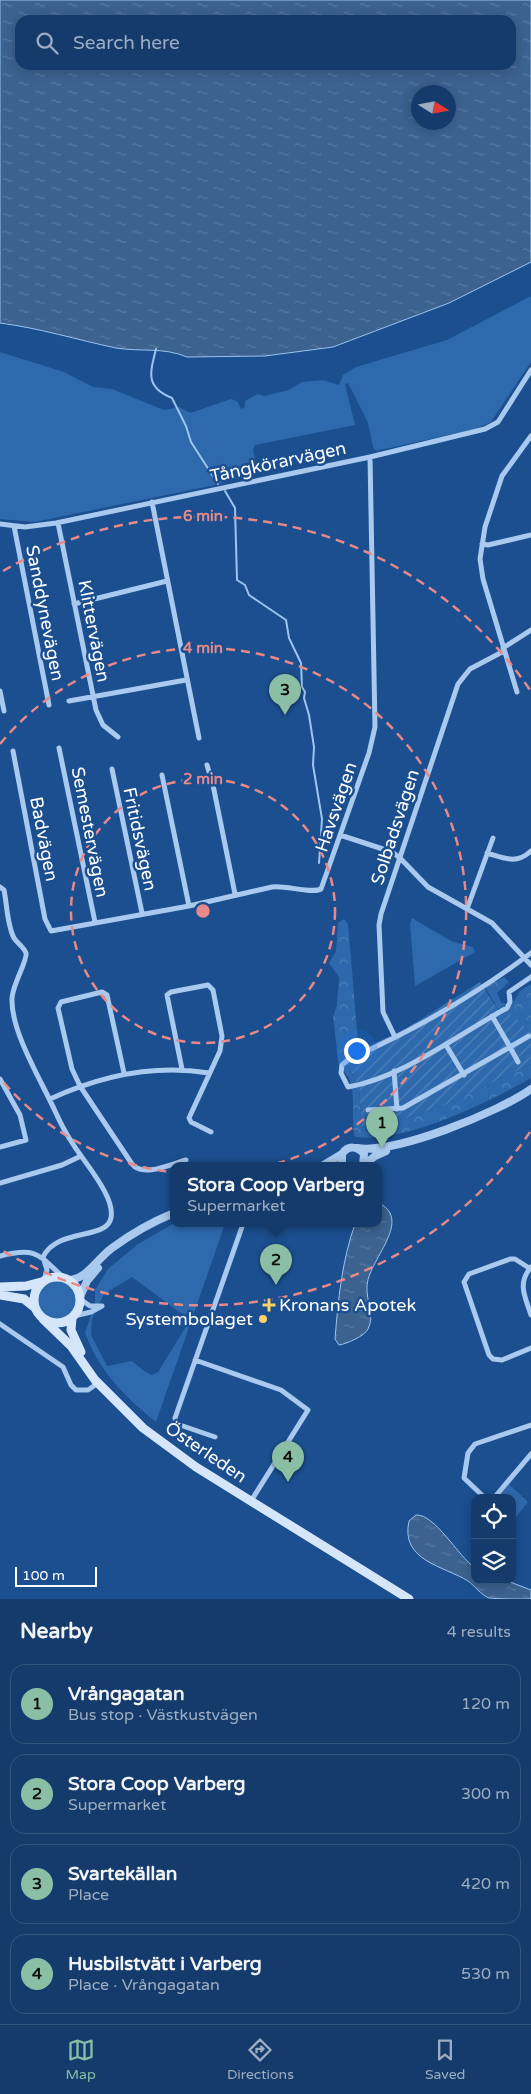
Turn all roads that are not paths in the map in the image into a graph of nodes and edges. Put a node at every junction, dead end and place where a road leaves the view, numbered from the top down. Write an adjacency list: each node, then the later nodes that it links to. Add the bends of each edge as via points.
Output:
1 (531, 370): 3 (street, Tångkörarvägen, via 501,418 491,428)
2 (531, 436): 9 (street, via 502,476)
3 (370, 457): 4 (street, Tångkörarvägen); 28 (street, Havsvägen, via 375,727)
4 (152, 502): 5 (street, Tångkörarvägen); 10 (street)
5 (58, 523): 7 (street, Tångkörarvägen); 11 (street, Klittervägen)
6 (0, 524): 7 (street, Tångkörarvägen)
7 (14, 526): 19 (street, Sanddynevägen)
8 (531, 535): 9 (street)
9 (482, 544): 13 (street, via 481,572)
10 (167, 581): 11 (street); 14 (street)
11 (74, 604): 17 (street, Klittervägen)
12 (531, 630): 13 (street, Solbadsvägen)
13 (504, 649): 16 (street); 32 (street, Solbadsvägen, via 470,669 458,684)
14 (186, 680): 17 (street); 22 (street)
15 (0, 691): 20 (street)
16 (517, 692)
17 (93, 696): 18 (street); 21 (street, Klittervägen, via 103,725)
18 (69, 701)
19 (49, 705)
20 (4, 711)
21 (118, 737)
22 (199, 738)
23 (59, 748): 38 (street, Semestervägen)
24 (13, 751): 39 (street, Badvägen)
25 (207, 765): 34 (street)
26 (112, 770): 37 (street, Fritidsvägen)
27 (162, 776): 35 (street)
28 (340, 835): 32 (street, via 392,852); 34 (street, Havsvägen, via 318,891 284,886)
29 (492, 838): 31 (street)
30 (531, 851): 31 (street, via 512,861)
31 (487, 853): 36 (street)
32 (400, 858): 36 (street, via 428,888); 46 (street, Solbadsvägen, via 379,925 383,1012)
33 (0, 887): 58 (street, via 4,890 13,936 26,954 13,987 12,1013)
34 (235, 894): 35 (street, Havsvägen)
35 (189, 906): 37 (street, Havsvägen)
36 (467, 909): 41 (street, via 492,923)
37 (142, 914): 38 (street, Havsvägen)
38 (94, 922): 39 (street, Havsvägen)
39 (50, 931)
40 (531, 953): 41 (street)
41 (525, 958): 42 (street); 46 (street, via 444,1011)
42 (531, 965)
43 (531, 977): 44 (street, via 509,992 507,1008)
44 (492, 1016): 47 (street); 48 (street)
45 (529, 1036): 48 (street)
46 (395, 1037): 51 (street, via 349,1059 342,1065 341,1073 348,1087 362,1085)
47 (446, 1045): 51 (street); 54 (street)
48 (510, 1047): 49 (street); 54 (street)
49 (518, 1062)
50 (182, 1069): 52 (street); 53 (street); 53 (street, via 167,995 208,985 212,990 222,1036 220,1051)
51 (394, 1071): 59 (street)
52 (124, 1073): 56 (street); 56 (street, via 108,997 102,992 61,1002 58,1008 72,1068)
53 (209, 1073): 61 (street, via 189,1118)
54 (464, 1075): 59 (street)
55 (0, 1079): 63 (street, via 20,1115 26,1140)
56 (80, 1086): 58 (street); 73 (street, via 136,1168 145,1170)
57 (529, 1091): 62 (street, via 443,1130)
58 (50, 1099): 66 (street)
59 (397, 1109): 60 (street)
60 (368, 1110)
61 (211, 1132)
62 (397, 1146): 64 (street, via 374,1150); 72 (street)
63 (0, 1147)
64 (357, 1148): 65 (street, via 348,1148); 71 (street, via 364,1156)
65 (342, 1154): 69 (street); 70 (street)
66 (80, 1156): 74 (street, via 62,1165); 79 (street, via 108,1202 110,1220 99,1230 57,1241)
67 (186, 1160): 68 (street)
68 (178, 1162)
69 (329, 1162)
70 (342, 1162)
71 (363, 1162)
72 (368, 1162)
73 (170, 1164)
74 (0, 1183)
75 (170, 1215): 77 (street)
76 (242, 1227): 92 (street)
77 (131, 1235): 81 (street, via 111,1248 81,1277); 85 (street, via 92,1274)
78 (0, 1256): 79 (street, via 24,1252)
79 (43, 1257): 81 (street); 82 (street, via 48,1270)
80 (530, 1267): 87 (street, via 522,1287); 91 (street, via 510,1259 467,1275 464,1282 493,1359 502,1360)
81 (67, 1279): 82 (main road, via 54,1277); 85 (main road, via 76,1287)
82 (43, 1281): 83 (main road, via 26,1286); 86 (main road, via 34,1294)
83 (0, 1287)
84 (0, 1294): 86 (main road, via 24,1299)
85 (80, 1298): 88 (main road); 88 (street, via 90,1306 102,1306)
86 (34, 1307): 89 (main road)
87 (531, 1315)
88 (73, 1317): 89 (main road, via 58,1324); 93 (main road, Österleden, via 72,1334)
89 (43, 1319): 93 (main road, Österleden, via 71,1346)
90 (0, 1324): 93 (street, via 63,1367 76,1390 88,1390)
91 (531, 1348)
92 (195, 1360): 95 (street, via 175,1422); 99 (street, via 281,1390 308,1410)
93 (98, 1383): 99 (main road, Österleden, via 143,1428 196,1467)
94 (531, 1424): 97 (street, via 475,1444 470,1449 464,1478)
95 (215, 1437)
96 (531, 1454): 98 (street)
97 (481, 1494)
98 (497, 1494)
99 (251, 1501): 100 (main road, Österleden)
100 (409, 1599)

